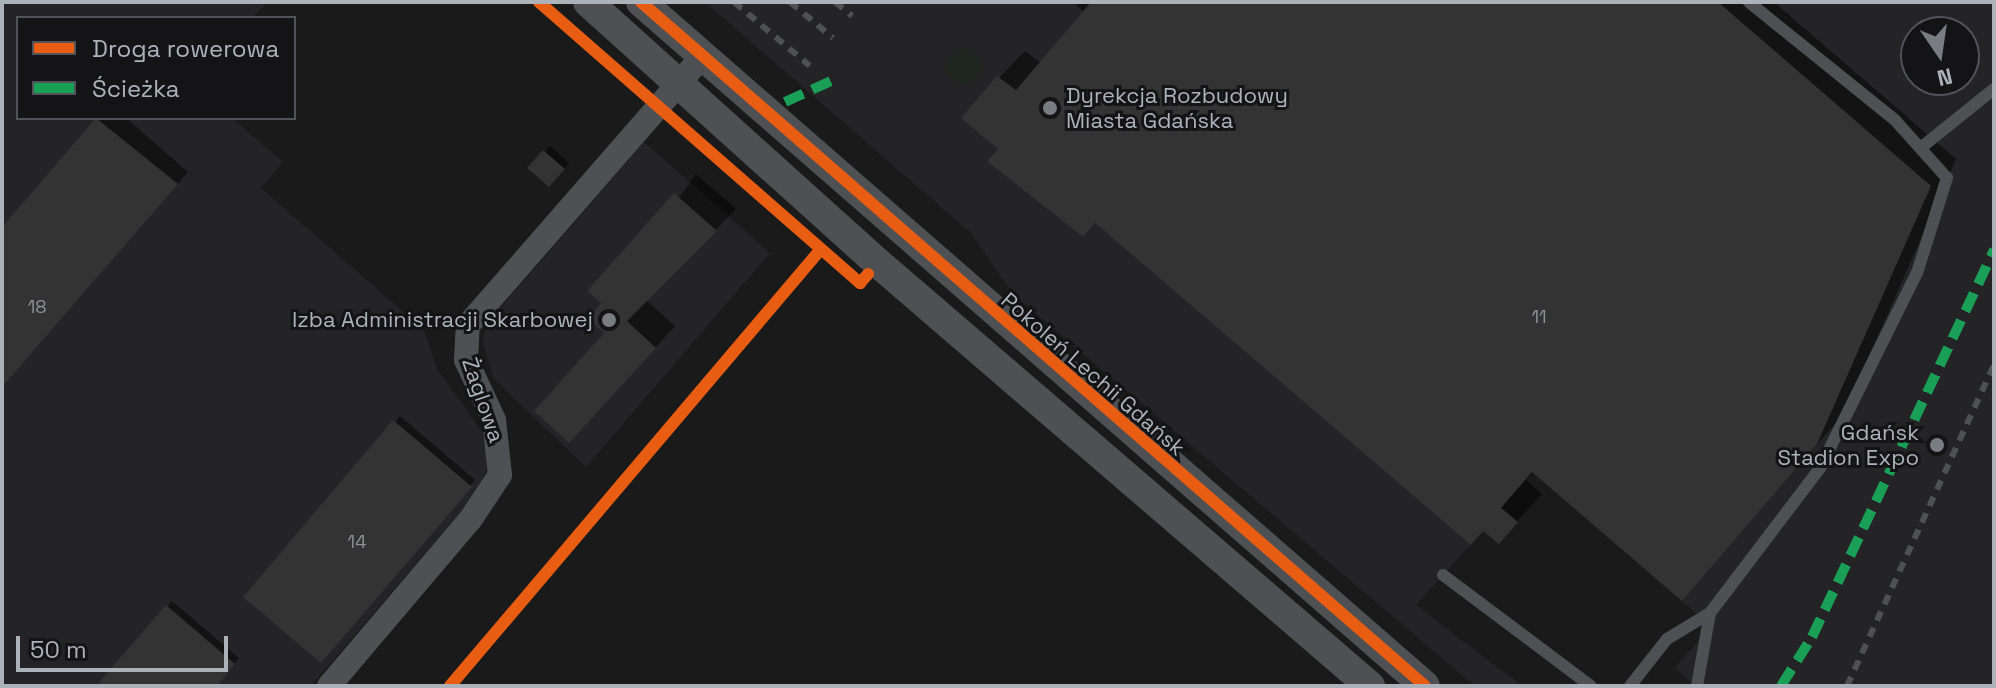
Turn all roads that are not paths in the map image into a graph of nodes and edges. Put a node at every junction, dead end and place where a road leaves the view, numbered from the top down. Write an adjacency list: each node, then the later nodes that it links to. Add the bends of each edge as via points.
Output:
1 (588, 2): 5 (street)
2 (641, 2): 4 (street)
3 (1749, 2): 7 (lane)
4 (702, 57): 5 (street, Żaglowa); 10 (street, Pokoleń Lechii Gdańsk)
5 (678, 84): 9 (street, Żaglowa); 11 (street)
6 (1994, 89): 7 (lane)
7 (1923, 146): 13 (lane, via 1947,178 1917,273 1820,468)
8 (444, 323): 9 (lane)
9 (468, 325): 14 (street, Żaglowa, via 466,360 494,420 500,475 470,520)
10 (1080, 390): 11 (street); 16 (street, Pokoleń Lechii Gdańsk)
11 (1058, 417): 15 (street)
12 (1443, 575): 17 (lane)
13 (1710, 613): 18 (lane, via 1667,639); 19 (lane)
14 (329, 686)
15 (1370, 686)
16 (1425, 686)
17 (1591, 686)
18 (1630, 686)
19 (1697, 686)

